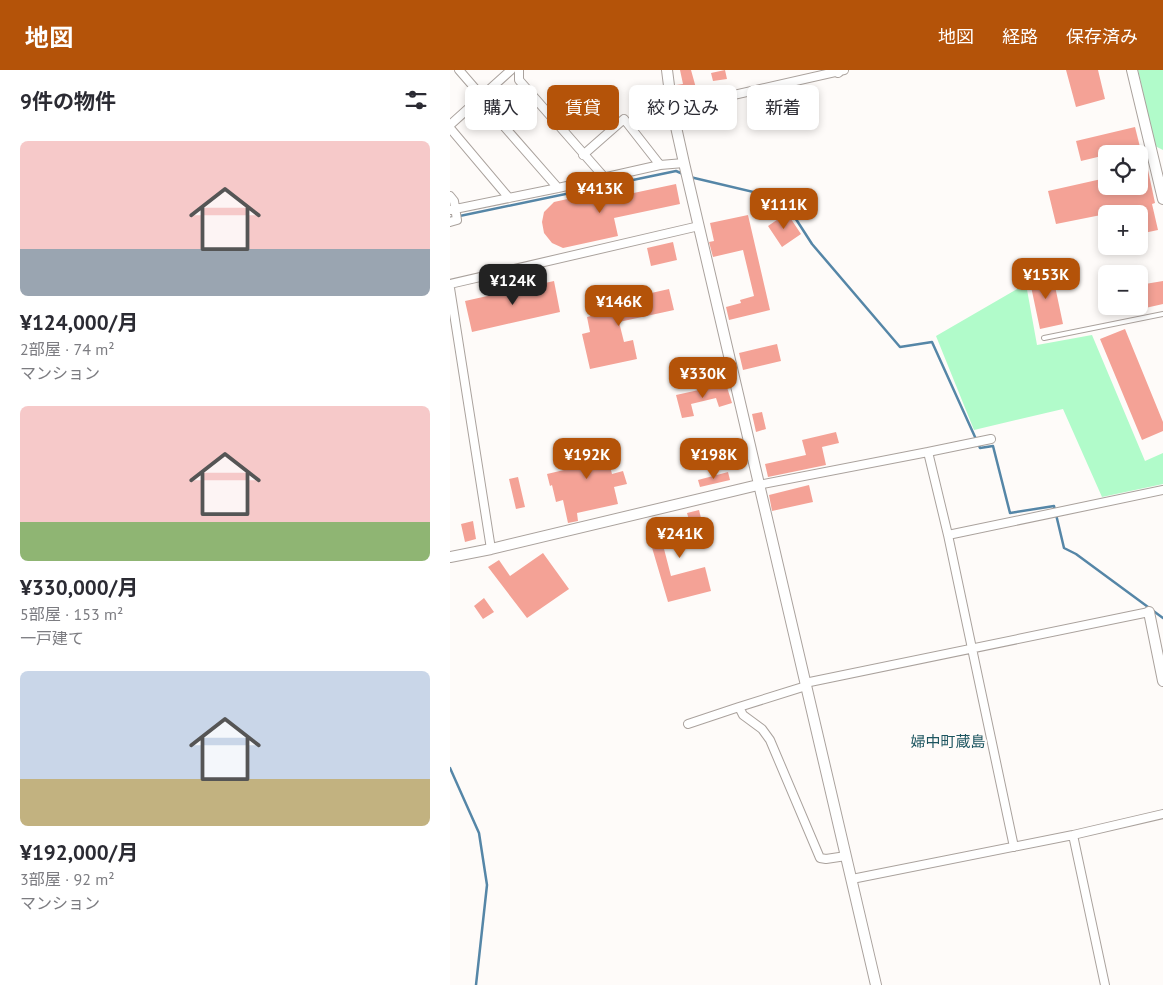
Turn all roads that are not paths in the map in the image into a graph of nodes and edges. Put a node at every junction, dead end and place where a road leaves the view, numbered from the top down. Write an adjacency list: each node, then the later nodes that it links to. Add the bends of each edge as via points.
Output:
1 (459, 70): 7 (street)
2 (511, 70): 8 (street)
3 (519, 70): 15 (street, via 519,80)
4 (667, 70): 9 (street)
5 (1132, 70): 16 (street)
6 (840, 71): 10 (street)
7 (472, 85)
8 (495, 85)
9 (669, 85)
10 (737, 94)
11 (465, 113): 12 (street)
12 (450, 127): 22 (street)
13 (507, 130): 20 (street)
14 (677, 130): 17 (street)
15 (583, 155): 18 (street, via 624,119); 19 (street)
16 (1158, 160): 23 (street)
17 (684, 163): 18 (street); 26 (street)
18 (660, 165): 19 (street)
19 (604, 177): 20 (street)
20 (558, 188): 22 (street)
21 (450, 196): 24 (street, via 454,201)
22 (509, 198): 24 (street)
23 (1163, 199)
24 (453, 209): 25 (street, via 457,220)
25 (450, 222)
26 (699, 226): 27 (street); 33 (street)
27 (450, 284)
28 (450, 288): 36 (street)
29 (1163, 314): 30 (lane)
30 (1044, 338)
31 (990, 439): 32 (street)
32 (928, 452): 33 (street); 35 (street)
33 (758, 485): 36 (street); 42 (street)
34 (1163, 490): 35 (street)
35 (948, 535): 39 (street)
36 (491, 549): 37 (street)
37 (450, 557)
38 (1149, 612): 39 (street); 40 (street)
39 (973, 649): 42 (street); 47 (street)
40 (1161, 663): 41 (street)
41 (1163, 682)
42 (806, 684): 43 (street); 48 (street)
43 (739, 707): 44 (street); 48 (street, via 743,715 762,729 770,740 820,858)
44 (688, 724)
45 (1163, 814): 46 (street)
46 (1072, 835): 47 (street); 51 (street)
47 (1014, 846): 49 (street)
48 (846, 856): 49 (street)
49 (852, 879): 50 (street)
50 (876, 985)
51 (1105, 985)

